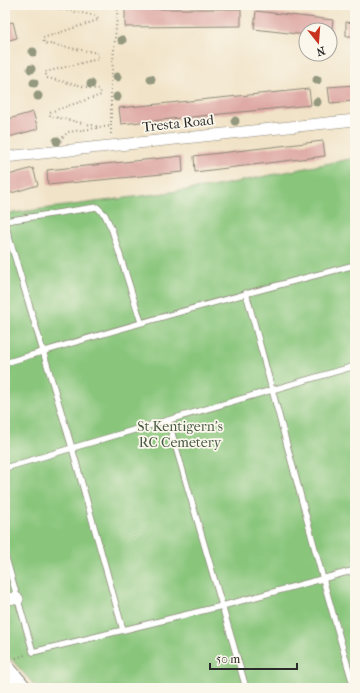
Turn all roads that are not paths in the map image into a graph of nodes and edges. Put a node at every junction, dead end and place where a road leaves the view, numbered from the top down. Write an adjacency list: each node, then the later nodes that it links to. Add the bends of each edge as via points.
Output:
1 (355, 120): 2 (street, Tresta Road)
2 (5, 157)
3 (5, 221): 7 (lane, via 97,207 105,215 112,230)
4 (5, 224): 8 (lane)
5 (355, 265): 6 (lane)
6 (246, 293): 7 (lane); 11 (lane)
7 (141, 322): 8 (lane)
8 (43, 352): 9 (lane); 13 (lane)
9 (5, 363)
10 (355, 366): 11 (lane)
11 (272, 390): 12 (lane); 17 (lane)
12 (168, 420): 13 (lane); 20 (lane)
13 (72, 448): 14 (lane); 21 (lane)
14 (5, 468)
15 (5, 555): 19 (lane)
16 (355, 570): 17 (lane)
17 (323, 579): 20 (lane); 25 (lane)
18 (5, 598): 19 (street)
19 (18, 599): 21 (lane, via 33,652)
20 (222, 606): 21 (lane); 24 (lane)
21 (123, 630)
22 (8, 664): 23 (main road)
23 (22, 688)
24 (246, 688)
25 (354, 688)

